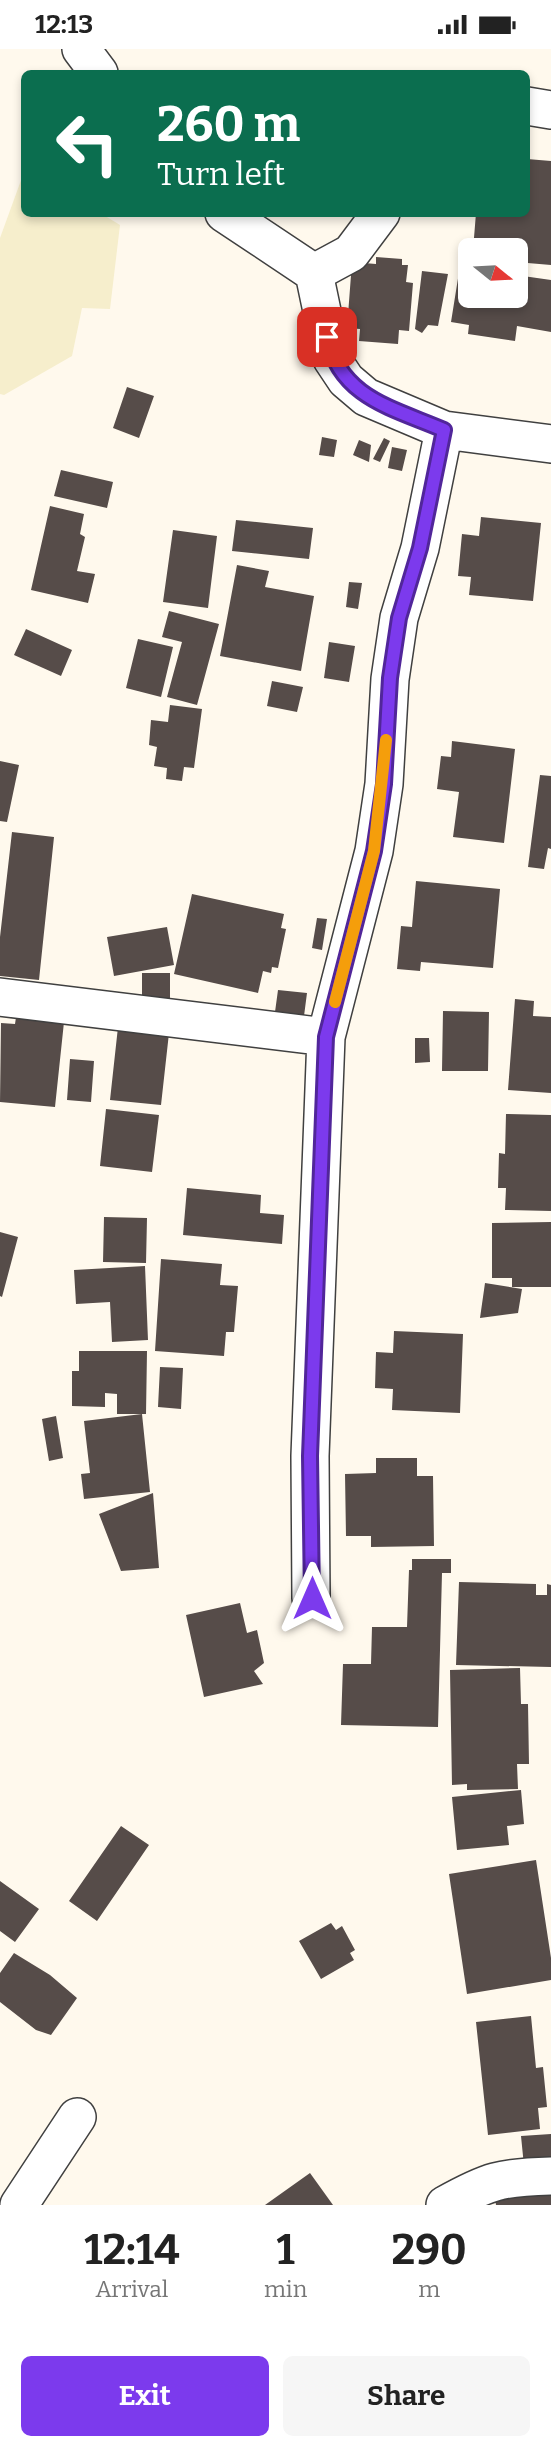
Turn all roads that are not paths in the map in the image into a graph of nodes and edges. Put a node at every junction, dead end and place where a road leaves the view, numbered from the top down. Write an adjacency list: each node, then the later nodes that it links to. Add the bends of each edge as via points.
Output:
1 (81, 49): 2 (street)
2 (97, 70)
3 (530, 106): 4 (street)
4 (551, 110)
5 (230, 217): 7 (street)
6 (378, 217): 7 (street, via 351,253)
7 (314, 273): 8 (street, via 332,359 346,380 366,397)
8 (444, 430): 9 (street); 11 (street, via 420,548 399,618 374,851)
9 (551, 444)
10 (0, 997): 11 (street)
11 (326, 1037): 12 (street, via 310,1456)
12 (312, 1598)
13 (77, 2117): 15 (street)
14 (551, 2176): 16 (street, via 507,2177)
15 (19, 2205)
16 (445, 2205)

